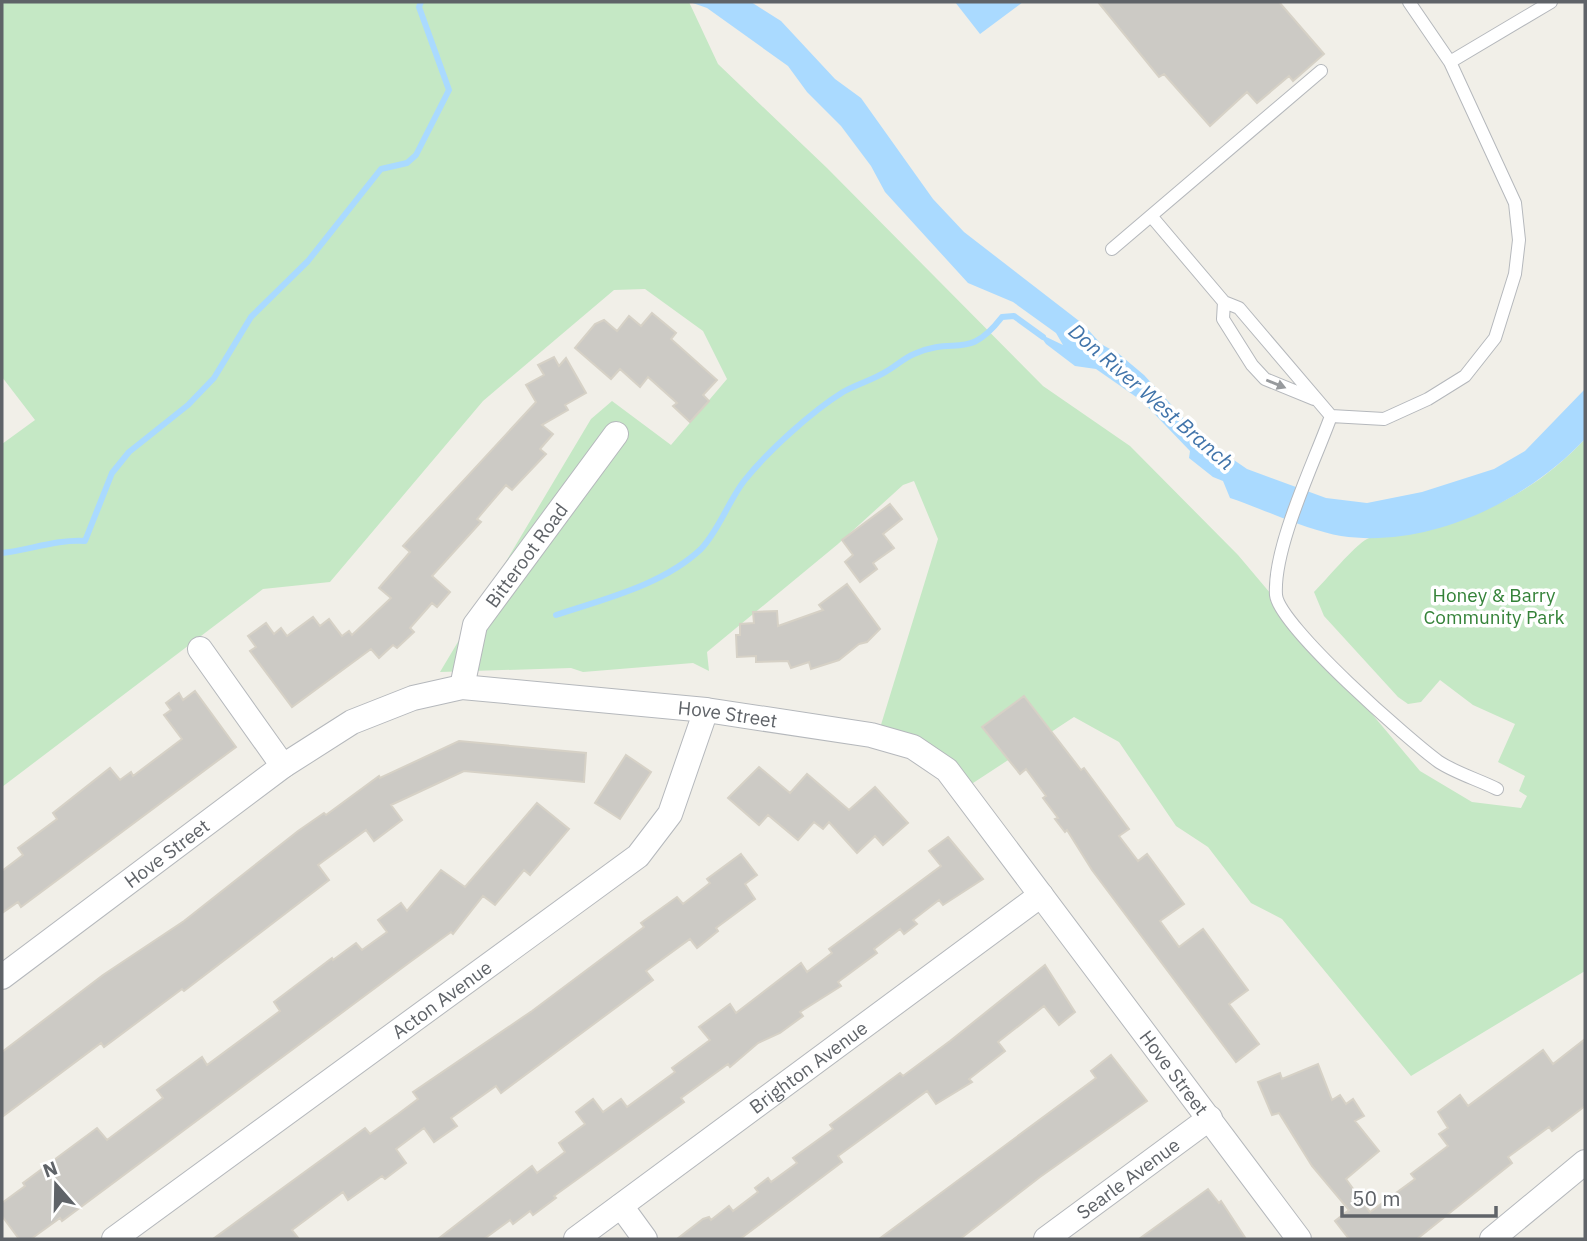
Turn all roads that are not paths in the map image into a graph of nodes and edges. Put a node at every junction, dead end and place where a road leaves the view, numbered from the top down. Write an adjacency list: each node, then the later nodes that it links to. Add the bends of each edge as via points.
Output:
1 (1409, 2): 3 (lane)
2 (1550, 2): 3 (lane)
3 (1450, 62): 9 (lane, via 1515,203 1519,240 1515,274 1495,338 1465,376 1428,399 1384,419)
4 (1321, 71): 5 (lane)
5 (1152, 217): 6 (lane); 7 (lane)
6 (1112, 248)
7 (1224, 302): 8 (lane, via 1239,308); 8 (lane, one-way to 8, via 1223,319 1265,379)
8 (1318, 401): 9 (lane)
9 (1331, 416): 15 (lane, via 1279,558 1276,597 1294,628 1394,725 1441,763)
10 (616, 434): 12 (street, Bitteroot Road, via 475,625)
11 (200, 649): 14 (street)
12 (462, 687): 13 (street, Hove Street); 14 (street, Hove Street, via 413,698 352,722)
13 (706, 710): 16 (street, Hove Street, via 913,747 947,769); 21 (street, Acton Avenue, via 670,814 638,856)
14 (283, 766): 17 (street, Hove Street)
15 (1497, 789)
16 (1041, 895): 18 (street, Hove Street); 20 (street, Brighton Avenue)
17 (2, 977)
18 (1210, 1118): 24 (street, Searle Avenue); 25 (street, Hove Street)
19 (1585, 1161): 26 (street)
20 (621, 1206): 22 (street, Brighton Avenue); 23 (street)
21 (114, 1239)
22 (576, 1239)
23 (645, 1239)
24 (1046, 1239)
25 (1299, 1239)
26 (1492, 1239)

